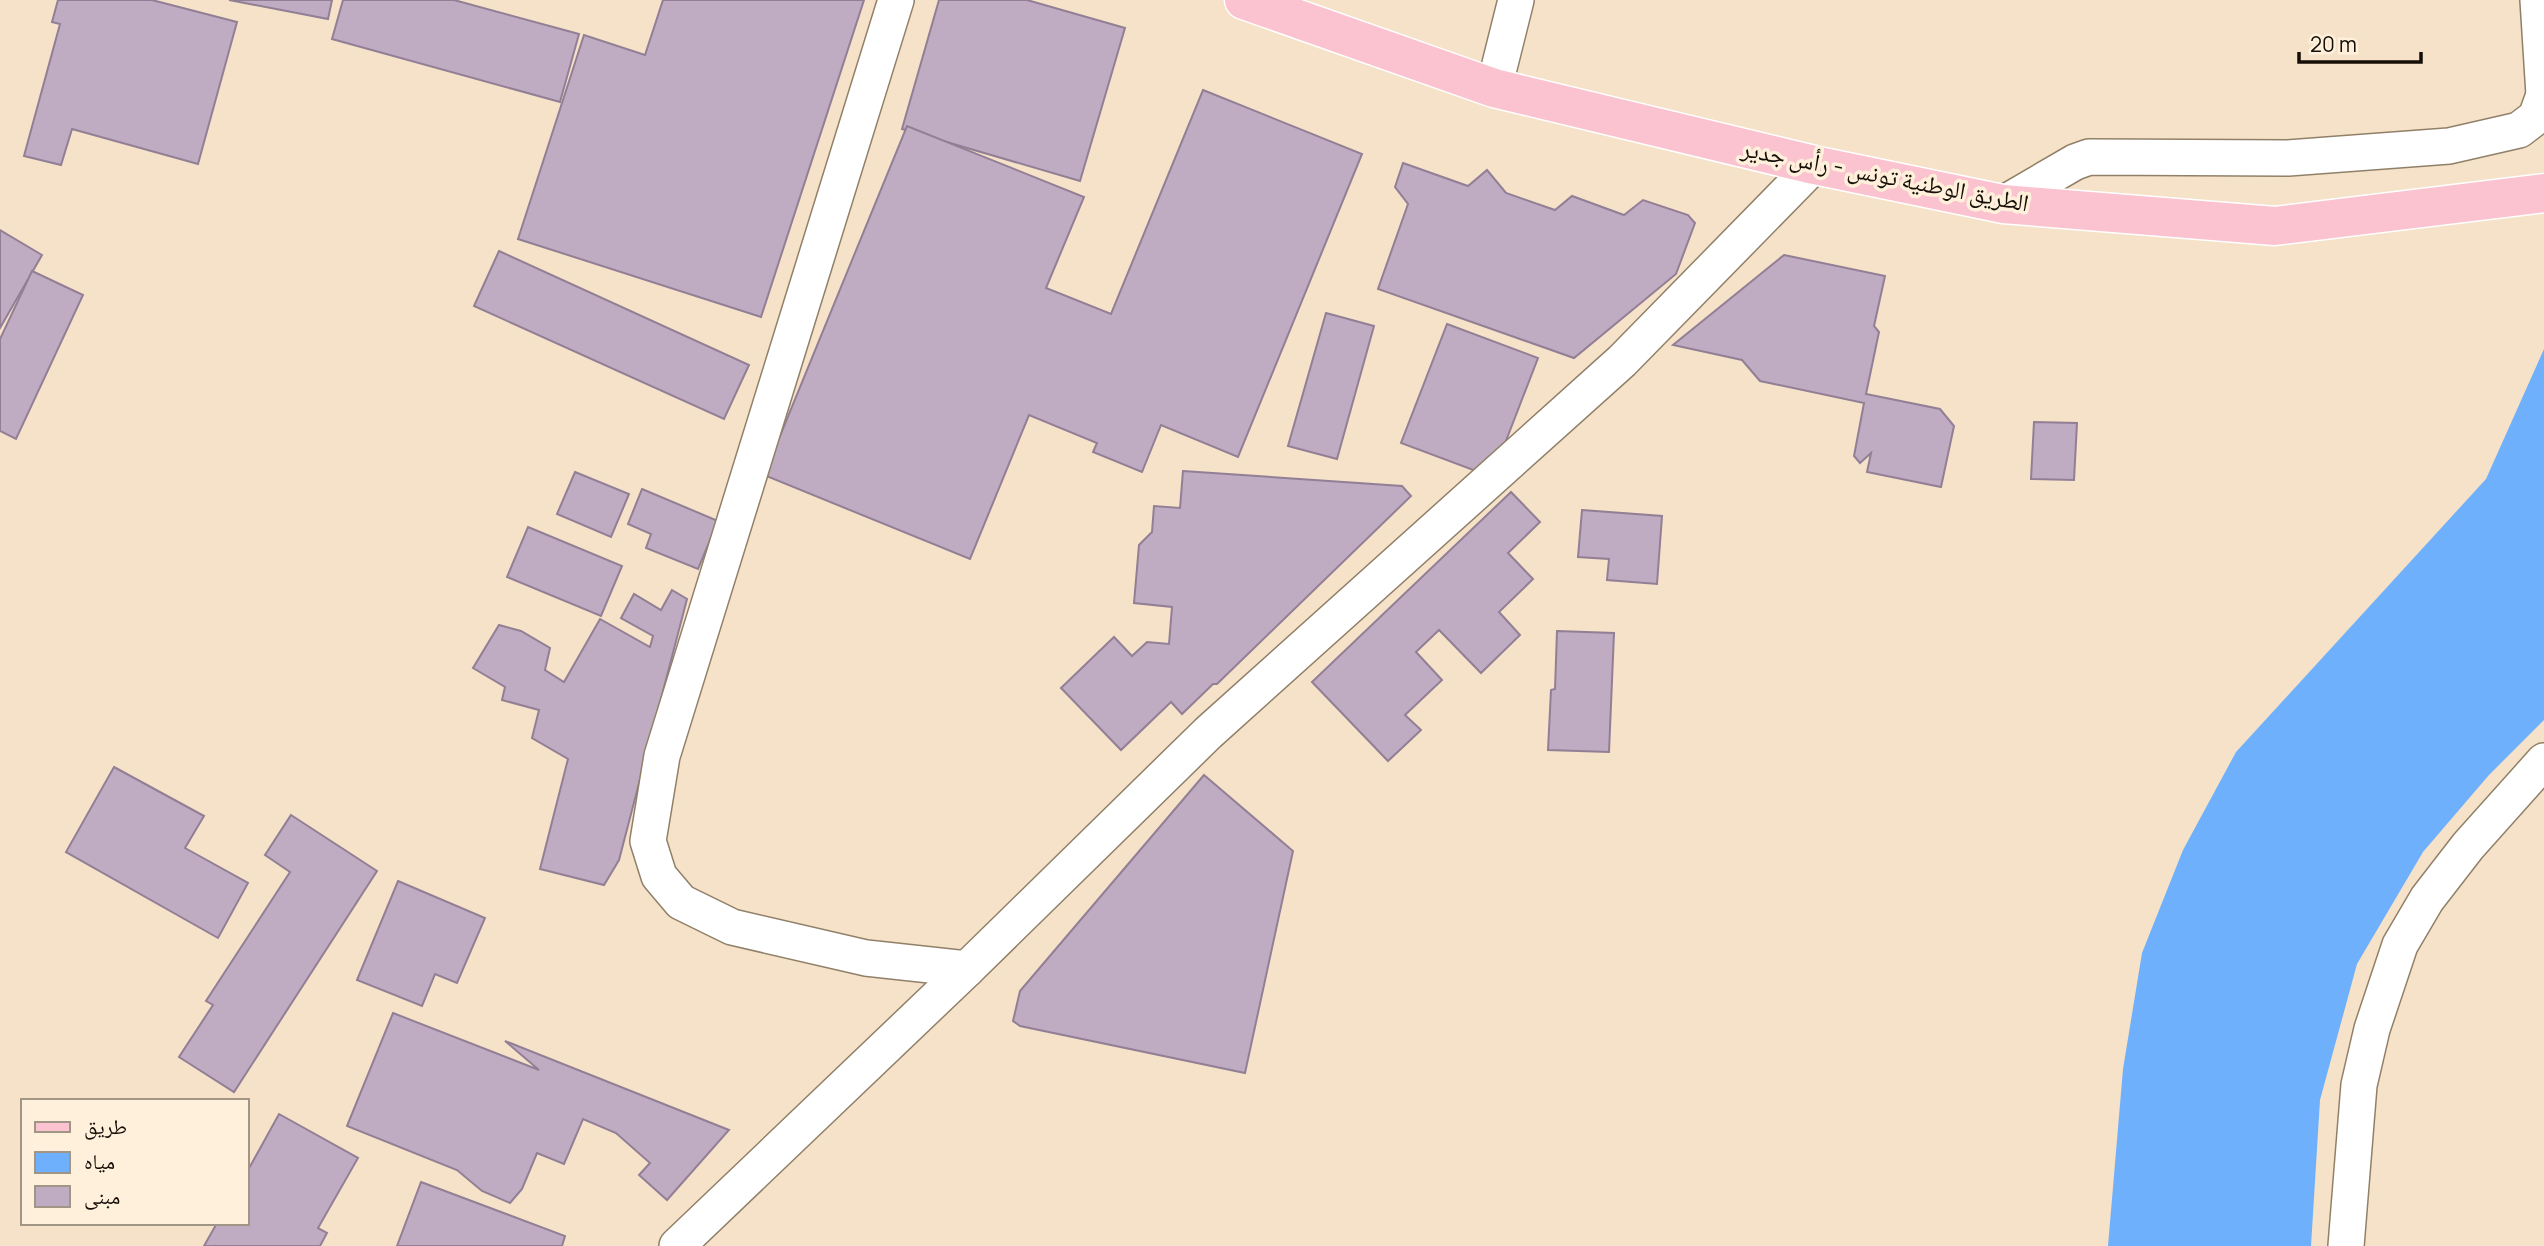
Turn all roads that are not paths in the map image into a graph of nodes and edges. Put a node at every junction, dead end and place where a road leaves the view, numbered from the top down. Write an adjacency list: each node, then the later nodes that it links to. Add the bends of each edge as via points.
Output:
1 (896, 0): 11 (street, via 662,756 648,841 659,876 681,902 732,927 866,958)
2 (1244, 0): 5 (main road, الطريق الوطنية تونس - رأس جدير)
3 (1516, 0): 5 (street)
4 (2538, 0): 6 (street)
5 (1493, 88): 7 (main road, الطريق الوطنية تونس - رأس جدير)
6 (2544, 95): 9 (street, via 2536,117 2519,130 2449,146 2288,158 2089,157)
7 (1814, 165): 9 (main road, الطريق الوطنية تونس - رأس جدير); 11 (street, via 1622,361 1208,733)
8 (2533, 194): 9 (main road, الطريق الوطنية تونس - رأس جدير, via 2275,226)
9 (2003, 204)
10 (2544, 761): 13 (street, via 2468,846 2427,899 2400,945 2359,1085)
11 (967, 969): 12 (street)
12 (677, 1246)
13 (2346, 1246)

